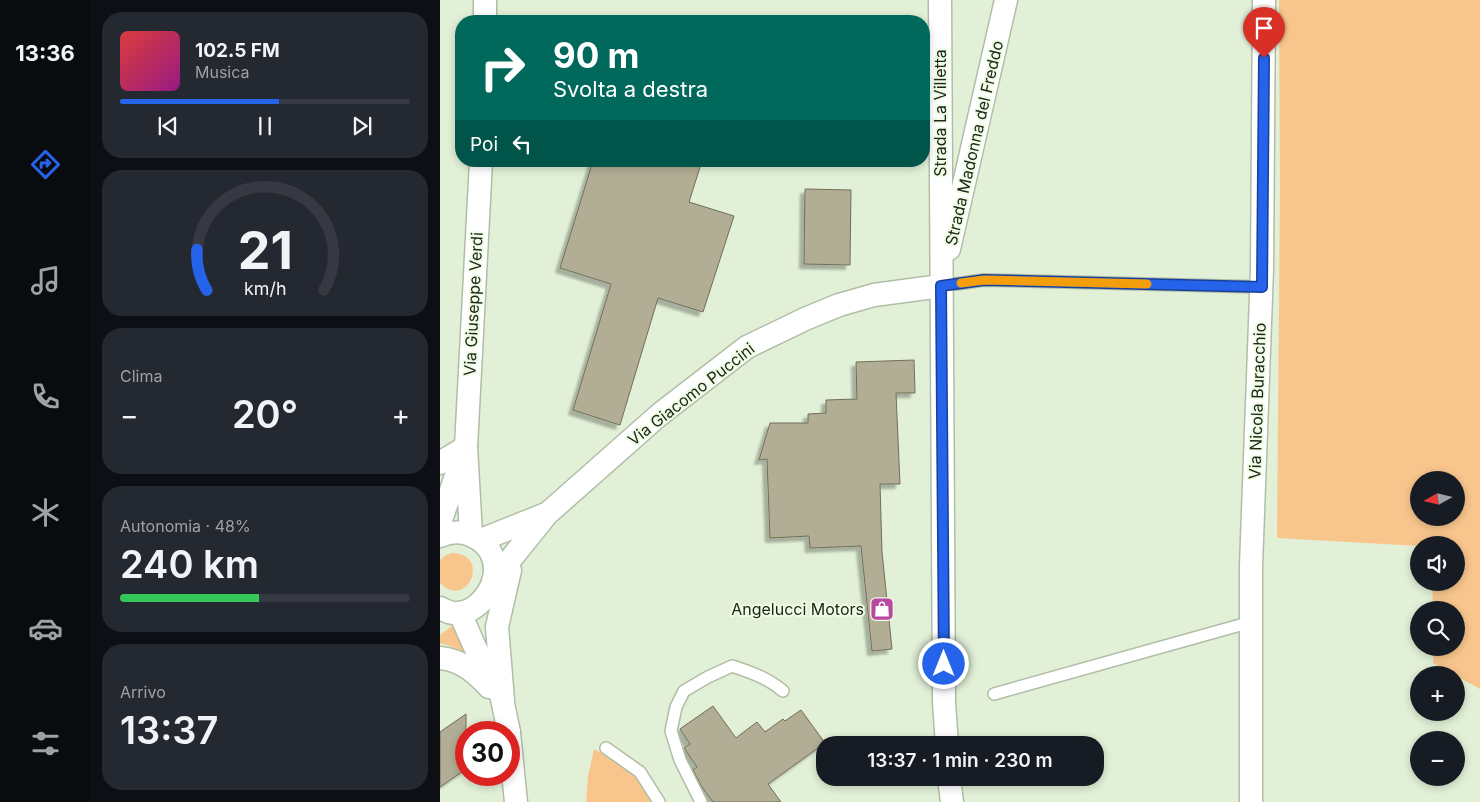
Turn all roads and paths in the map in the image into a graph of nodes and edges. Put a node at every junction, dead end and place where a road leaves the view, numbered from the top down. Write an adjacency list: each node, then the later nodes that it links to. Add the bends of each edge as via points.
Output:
1 (485, 0): 5 (street)
2 (940, 0): 7 (street, Strada La Villetta)
3 (1006, 0): 7 (street, Strada Madonna del Freddo)
4 (1264, 0): 8 (street, Via Nicola Buracchio)
5 (484, 15)
6 (481, 167): 9 (street, Via Giuseppe Verdi)
7 (941, 286): 8 (lane, via 984,280); 11 (street, Via Giacomo Puccini, via 874,295 839,305 747,347 659,415); 24 (street)
8 (1262, 287): 18 (street, Via Nicola Buracchio)
9 (466, 447): 10 (street); 12 (street, Via Giuseppe Verdi); 14 (street, Via Giuseppe Verdi)
10 (440, 463)
11 (547, 514): 14 (street, Via Giacomo Puccini); 15 (street, Via Giacomo Puccini)
12 (440, 523)
13 (440, 536): 14 (street, via 452,532)
14 (476, 537): 16 (street, via 493,560)
15 (514, 556): 16 (street, Via Giacomo Puccini); 22 (street, via 497,627)
16 (493, 580): 17 (street, Via Giacomo Puccini, via 483,600)
17 (454, 612): 22 (street)
18 (1251, 622): 21 (lane); 32 (street, Via Nicola Buracchio)
19 (440, 658): 22 (street, via 457,662 476,673)
20 (783, 691): 30 (lane, via 775,684 732,666 684,691 676,707 671,731 680,760)
21 (994, 694)
22 (502, 700): 23 (street)
23 (506, 721)
24 (946, 736)
25 (606, 748): 29 (lane, via 640,772)
26 (514, 786): 28 (street)
27 (950, 786): 31 (street)
28 (516, 802)
29 (659, 802)
30 (701, 802)
31 (952, 802)
32 (1252, 802)

